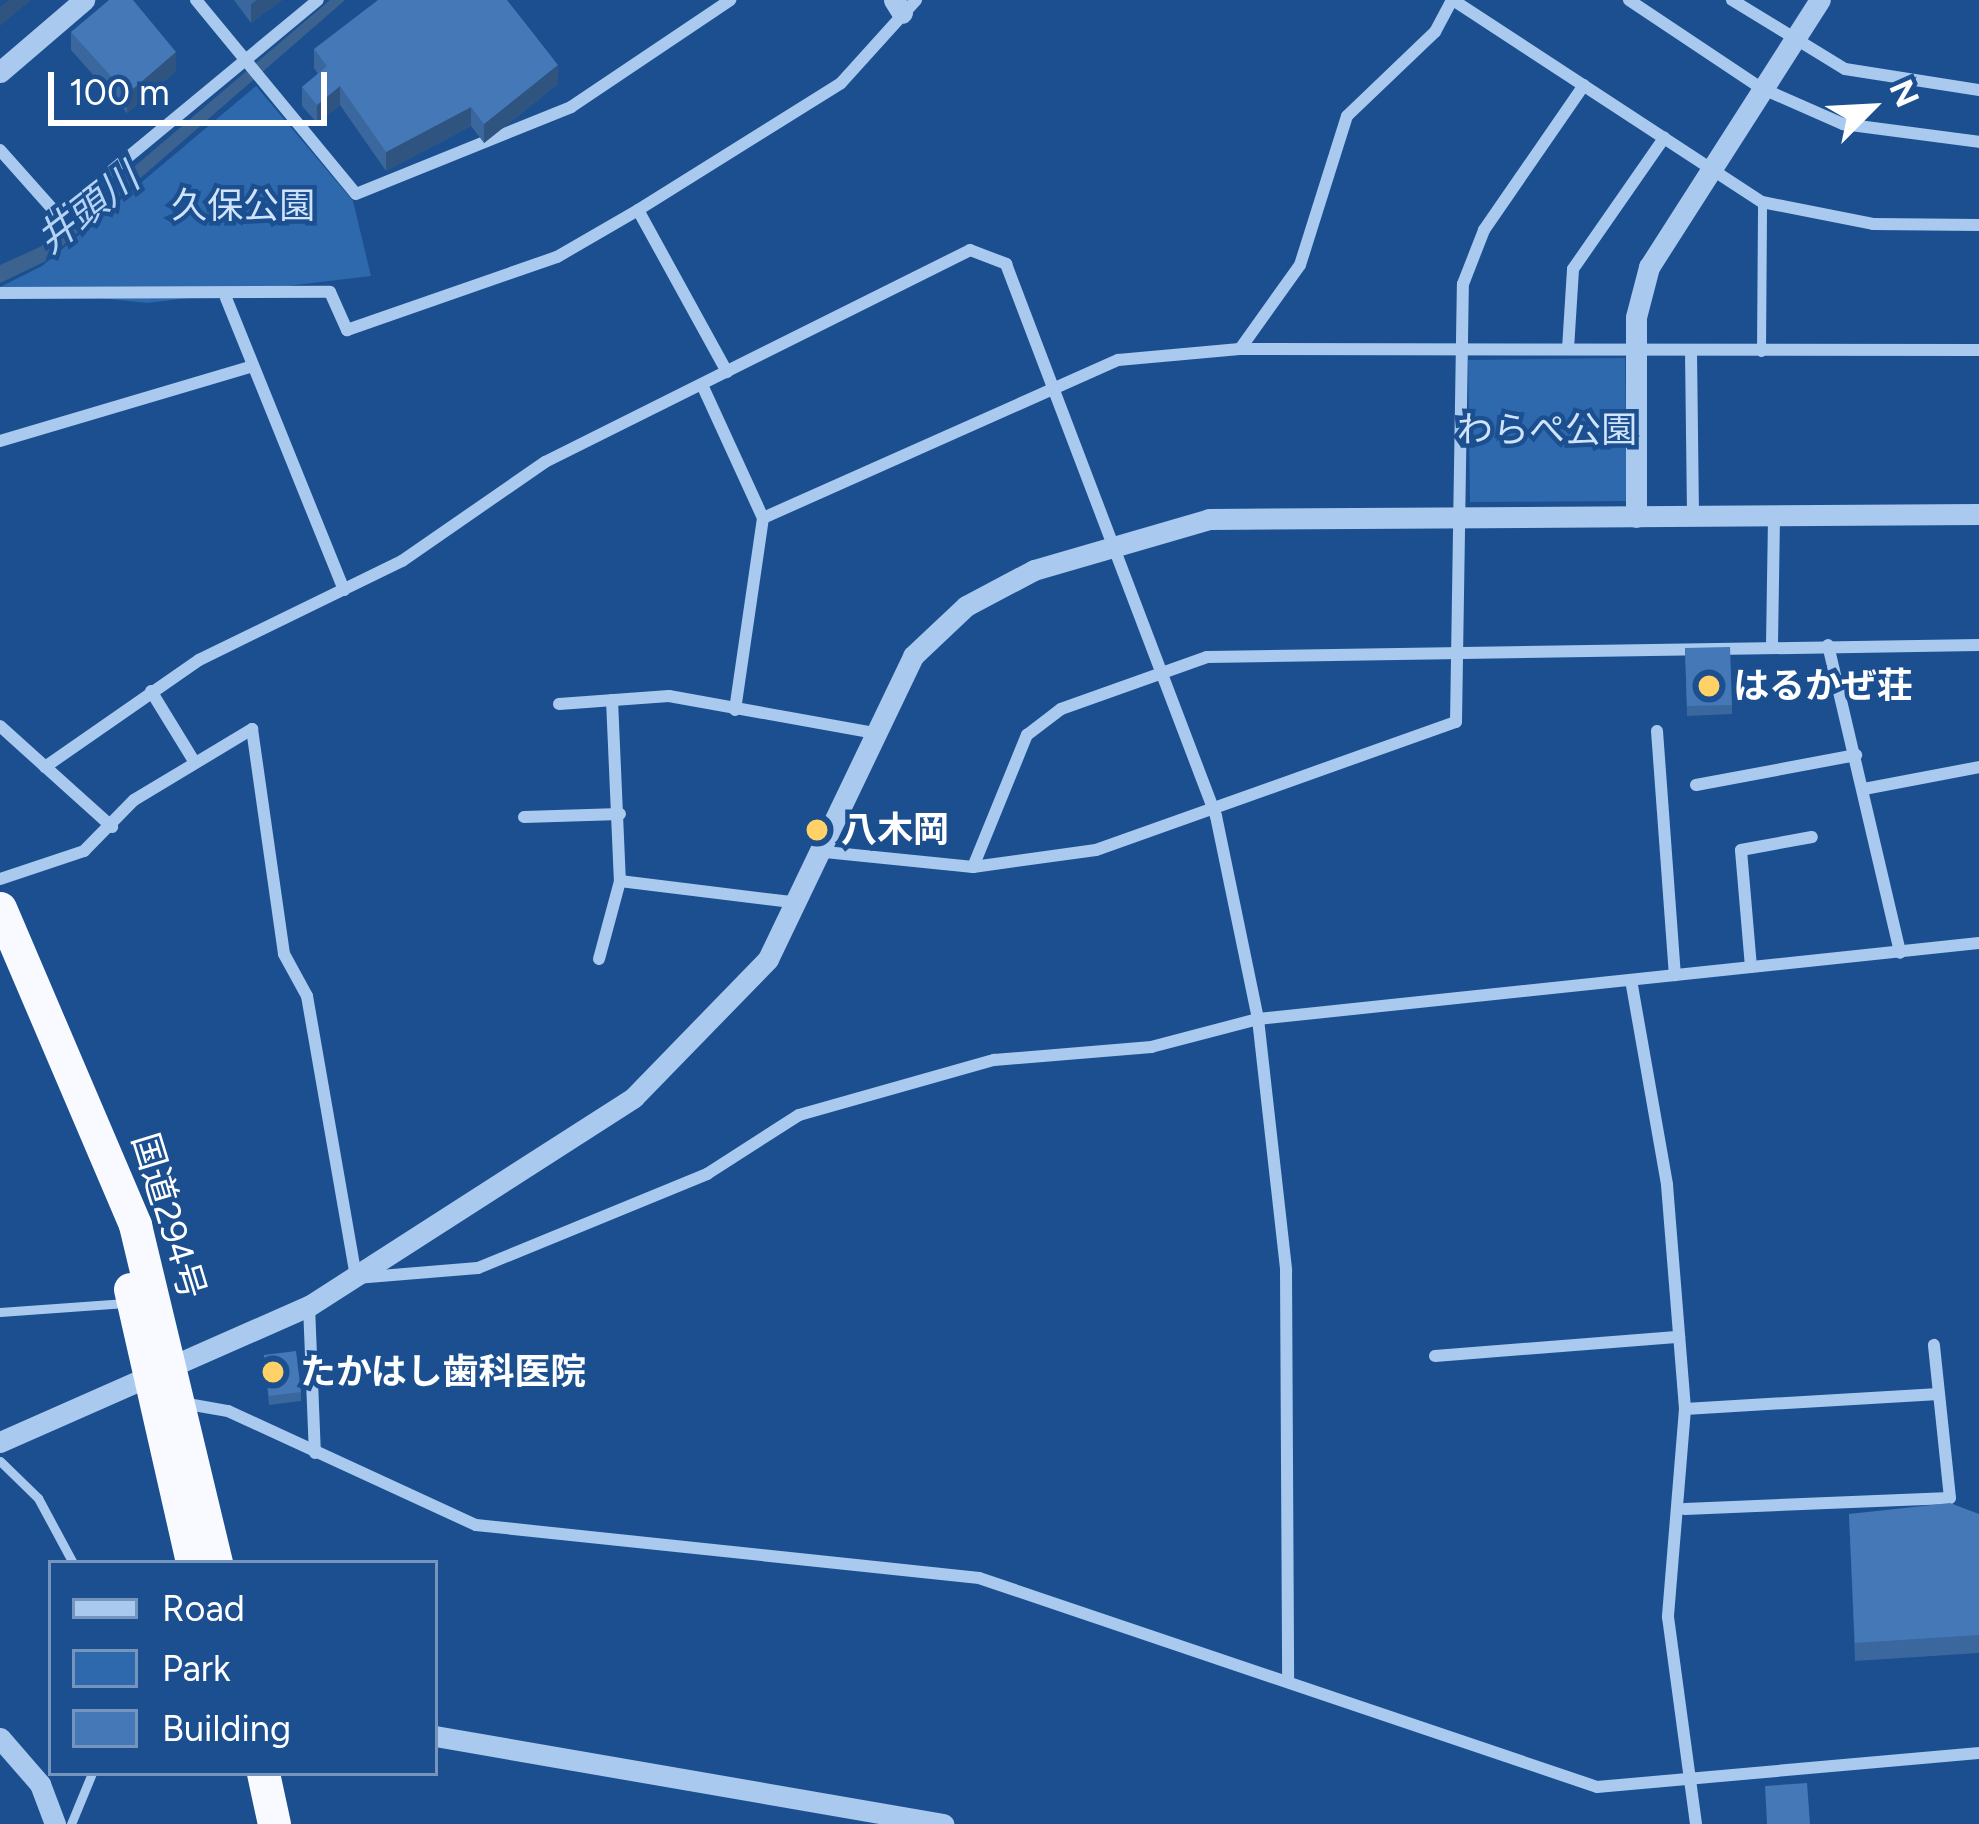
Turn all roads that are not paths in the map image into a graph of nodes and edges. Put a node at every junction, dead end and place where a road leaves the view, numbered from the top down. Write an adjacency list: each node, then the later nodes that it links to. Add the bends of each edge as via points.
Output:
1 (84, 0): 12 (street)
2 (196, 0): 11 (street)
3 (318, 0): 11 (street)
4 (730, 0): 11 (street, via 571,107 356,194)
5 (1452, 0): 13 (street); 26 (street, via 1435,32 1347,116 1300,265)
6 (1629, 0): 14 (street)
7 (1732, 0): 10 (street)
8 (1820, 0): 10 (street)
9 (904, 4): 21 (street, via 841,83)
10 (1793, 41): 14 (street); 15 (street, via 1899,84)
11 (246, 58): 18 (street, via 58,215)
12 (0, 72)
13 (1584, 85): 16 (street); 27 (street, via 1484,230 1463,284)
14 (1762, 88): 17 (street, via 1883,135); 19 (street)
15 (1979, 90)
16 (1664, 138): 19 (street); 25 (street, via 1573,269)
17 (1979, 142)
18 (0, 150)
19 (1709, 168): 20 (street); 28 (street, via 1649,267)
20 (1762, 202): 22 (street, via 1874,224); 31 (lane)
21 (638, 210): 24 (street, via 557,257 347,330 330,292); 33 (street)
22 (1979, 225)
23 (0, 293): 24 (street)
24 (226, 298): 32 (street)
25 (1568, 349): 27 (street); 28 (street)
26 (1240, 350): 27 (street); 35 (street, via 1118,360)
27 (1458, 350): 39 (street)
28 (1635, 350): 30 (street); 42 (street)
29 (1979, 350): 31 (street)
30 (1691, 351): 31 (street); 40 (street)
31 (1761, 352)
32 (253, 366): 36 (street); 44 (street)
33 (728, 372): 34 (street); 35 (street, via 970,250 1006,264)
34 (703, 387): 41 (street); 44 (street, via 545,462)
35 (1054, 387): 41 (street); 43 (street)
36 (0, 441)
37 (1979, 514): 38 (street)
38 (1774, 515): 40 (street); 45 (street)
39 (1461, 516): 42 (street); 43 (street, via 1209,519); 48 (street)
40 (1693, 516): 42 (street)
41 (763, 518): 53 (street)
42 (1636, 518)
43 (1111, 542): 49 (street); 56 (street, via 966,606 913,656)
44 (344, 590): 50 (street)
45 (1772, 645): 46 (street); 48 (street)
46 (1828, 645): 47 (street); 57 (street)
47 (1979, 645)
48 (1462, 652): 49 (street, via 1207,657); 64 (street, via 1456,722)
49 (1160, 669): 64 (street); 69 (street, via 1060,709 1027,735)
50 (151, 691): 58 (street); 59 (street)
51 (612, 700): 52 (street); 53 (street); 63 (street)
52 (560, 704)
53 (735, 710): 56 (street)
54 (0, 726): 59 (street)
55 (1657, 731): 79 (street)
56 (870, 732): 68 (street)
57 (1856, 755): 61 (street); 62 (street)
58 (192, 758): 66 (street); 82 (street, via 251,730 284,954 307,996)
59 (45, 767): 66 (street)
60 (1979, 767): 62 (street)
61 (1696, 785)
62 (1864, 789): 76 (street)
63 (620, 814): 65 (street); 71 (street)
64 (1216, 816): 69 (street); 81 (street)
65 (524, 817)
66 (112, 827): 70 (street, via 84,851)
67 (1812, 837): 78 (street, via 1741,850)
68 (825, 852): 69 (street); 72 (street)
69 (973, 867)
70 (0, 879)
71 (620, 881): 72 (street); 77 (street)
72 (799, 903): 82 (street, via 768,959 634,1097)
73 (0, 908): 83 (highway, 国道294号, via 105,1136)
74 (1979, 943): 76 (street)
75 (0, 952): 83 (highway, 国道294号)
76 (1900, 953): 78 (street)
77 (599, 959)
78 (1751, 968): 79 (street)
79 (1675, 975): 80 (street)
80 (1630, 980): 81 (street); 86 (street, via 1667,1185)
81 (1258, 1018): 82 (street, via 1151,1047 994,1060 799,1115 707,1174 478,1268); 99 (street, via 1286,1270)
82 (356, 1278): 84 (street)
83 (145, 1301): 85 (lane); 89 (highway, 国道294号)
84 (309, 1306): 89 (street); 93 (street)
85 (0, 1312)
86 (1679, 1337): 88 (street); 91 (street)
87 (1934, 1345): 90 (street)
88 (1436, 1356)
89 (169, 1385): 92 (street); 93 (street); 97 (highway, 国道294号); 98 (highway, 国道294号)
90 (1939, 1394): 91 (street); 95 (street, via 1950,1498)
91 (1684, 1409): 95 (street)
92 (0, 1442)
93 (315, 1453): 99 (street, via 476,1525 979,1578)
94 (0, 1461): 96 (lane, via 38,1498)
95 (1684, 1509): 106 (street, via 1668,1618)
96 (71, 1560)
97 (192, 1560)
98 (215, 1560)
99 (1288, 1678): 106 (street, via 1539,1772 1597,1787)
100 (438, 1737): 111 (street)
101 (0, 1738): 107 (street, via 40,1784)
102 (1979, 1753): 106 (street)
103 (91, 1776): 108 (lane)
104 (240, 1776): 109 (highway)
105 (264, 1776): 110 (highway)
106 (1686, 1785): 112 (street)
107 (55, 1824)
108 (71, 1824)
109 (251, 1824)
110 (274, 1824)
111 (943, 1824)
112 (1696, 1824)

